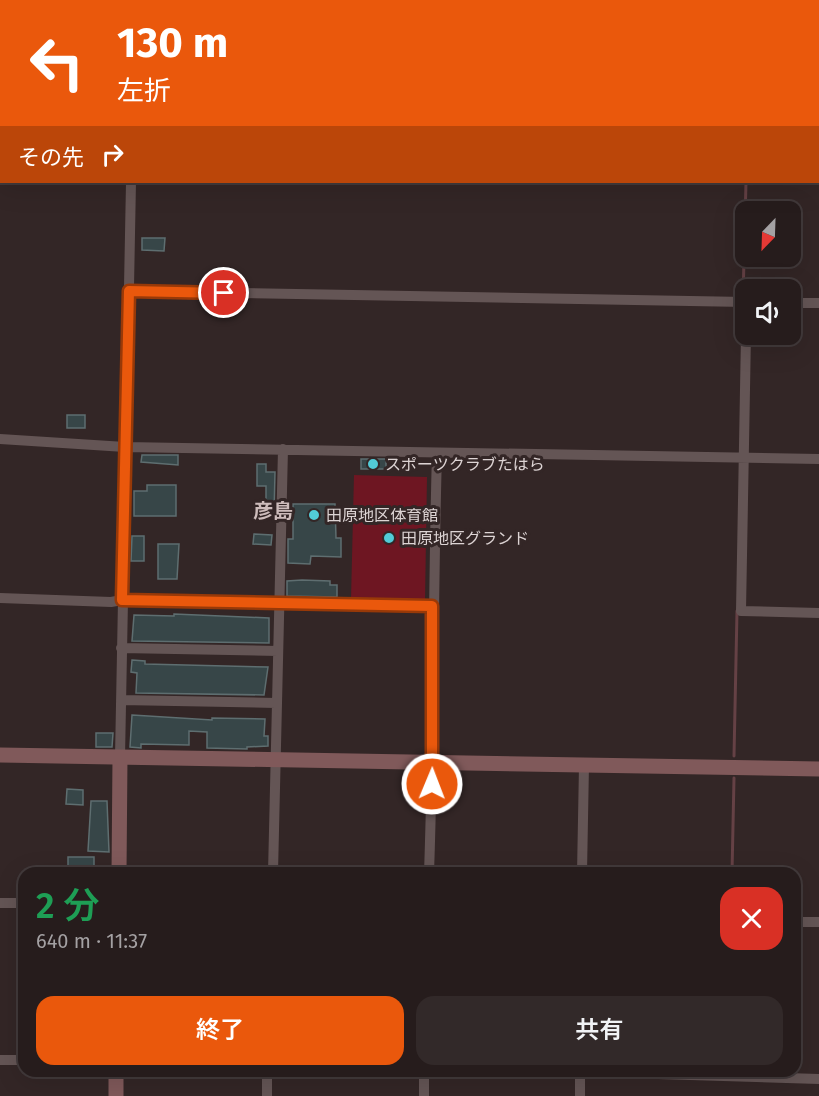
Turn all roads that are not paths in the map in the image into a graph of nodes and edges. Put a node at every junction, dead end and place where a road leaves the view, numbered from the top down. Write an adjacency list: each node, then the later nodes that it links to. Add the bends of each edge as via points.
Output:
1 (130, 183): 2 (street)
2 (129, 291): 3 (street); 8 (street)
3 (735, 302)
4 (801, 303): 5 (street)
5 (819, 303)
6 (746, 345): 11 (street)
7 (0, 439): 8 (street)
8 (125, 447): 9 (street); 14 (street)
9 (283, 449): 10 (street); 15 (street)
10 (437, 453): 11 (street); 16 (street)
11 (741, 457): 12 (street); 17 (street, via 741,611)
12 (819, 459)
13 (0, 598): 14 (street)
14 (122, 600): 15 (street); 18 (street)
15 (279, 602): 16 (street); 19 (street)
16 (432, 606): 25 (street)
17 (819, 613)
18 (121, 648): 19 (street); 20 (street)
19 (278, 651): 21 (street)
20 (121, 700): 21 (street); 23 (street)
21 (276, 703): 24 (street)
22 (0, 755): 23 (street)
23 (120, 757): 24 (street); 28 (street)
24 (274, 759): 25 (street); 29 (street)
25 (433, 762): 26 (street); 30 (street)
26 (584, 765): 27 (street); 31 (street)
27 (819, 769)
28 (119, 867)
29 (273, 867)
30 (429, 867)
31 (582, 867)
32 (0, 903): 33 (street)
33 (18, 903)
34 (801, 922): 35 (street)
35 (819, 922)
36 (0, 1060): 37 (street)
37 (18, 1060)
38 (116, 1077): 44 (street)
39 (267, 1077): 45 (street)
40 (424, 1077): 46 (street)
41 (580, 1077): 47 (street)
42 (785, 1077): 43 (street)
43 (819, 1078)
44 (116, 1096)
45 (267, 1096)
46 (424, 1096)
47 (580, 1096)

